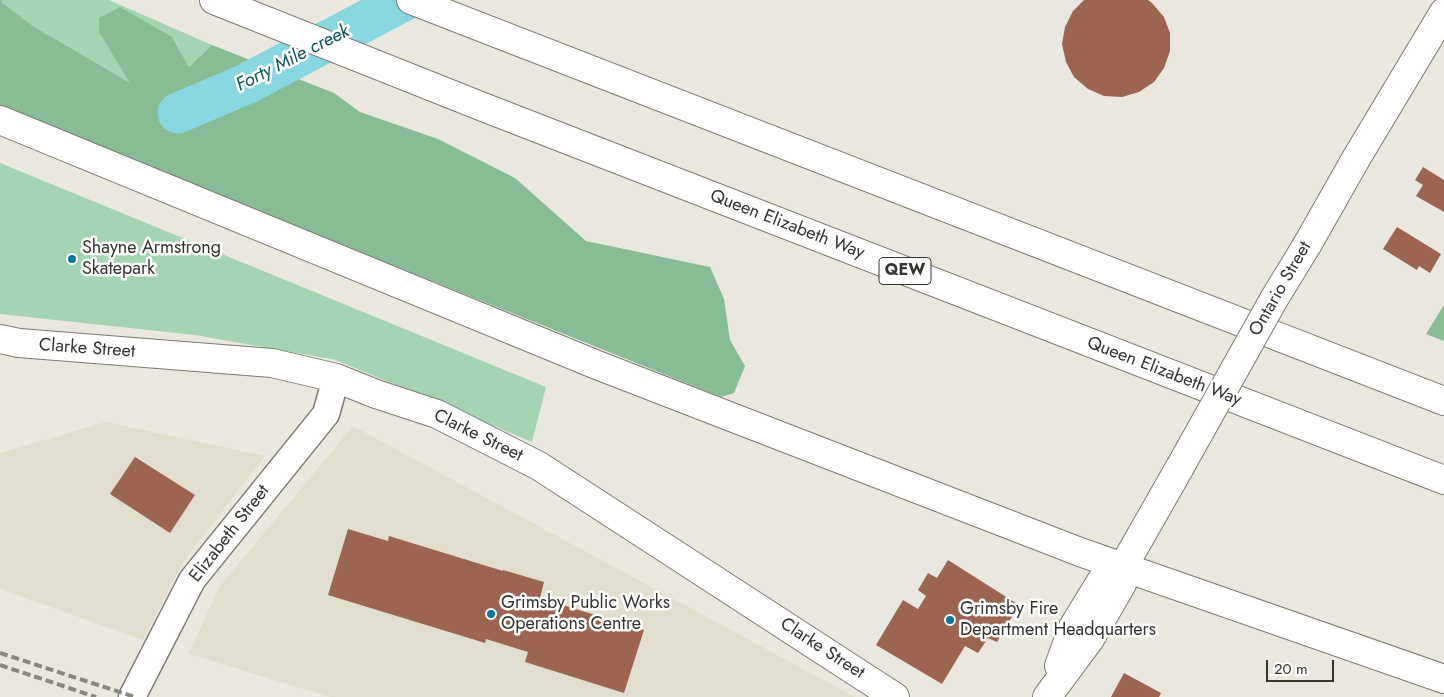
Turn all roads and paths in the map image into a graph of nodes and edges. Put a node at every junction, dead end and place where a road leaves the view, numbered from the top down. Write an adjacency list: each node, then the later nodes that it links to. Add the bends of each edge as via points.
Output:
1 (214, 0): 8 (main road, Queen Elizabeth Way / QEW)
2 (411, 0): 7 (main road)
3 (1444, 12): 9 (main road, Ontario Street, bridge, via 1270,307)
4 (0, 120): 9 (main road, via 597,365)
5 (0, 340): 6 (main road, Clarke Street, via 272,363)
6 (336, 378): 12 (street, Elizabeth Street, via 326,414 192,580); 13 (main road, Clarke Street, via 438,414 539,466)
7 (1444, 401)
8 (1444, 480)
9 (1123, 567): 10 (main road); 11 (main road, Ontario Street, via 1122,584 1090,639)
10 (1444, 679)
11 (1049, 695)
12 (132, 697)
13 (895, 697)

